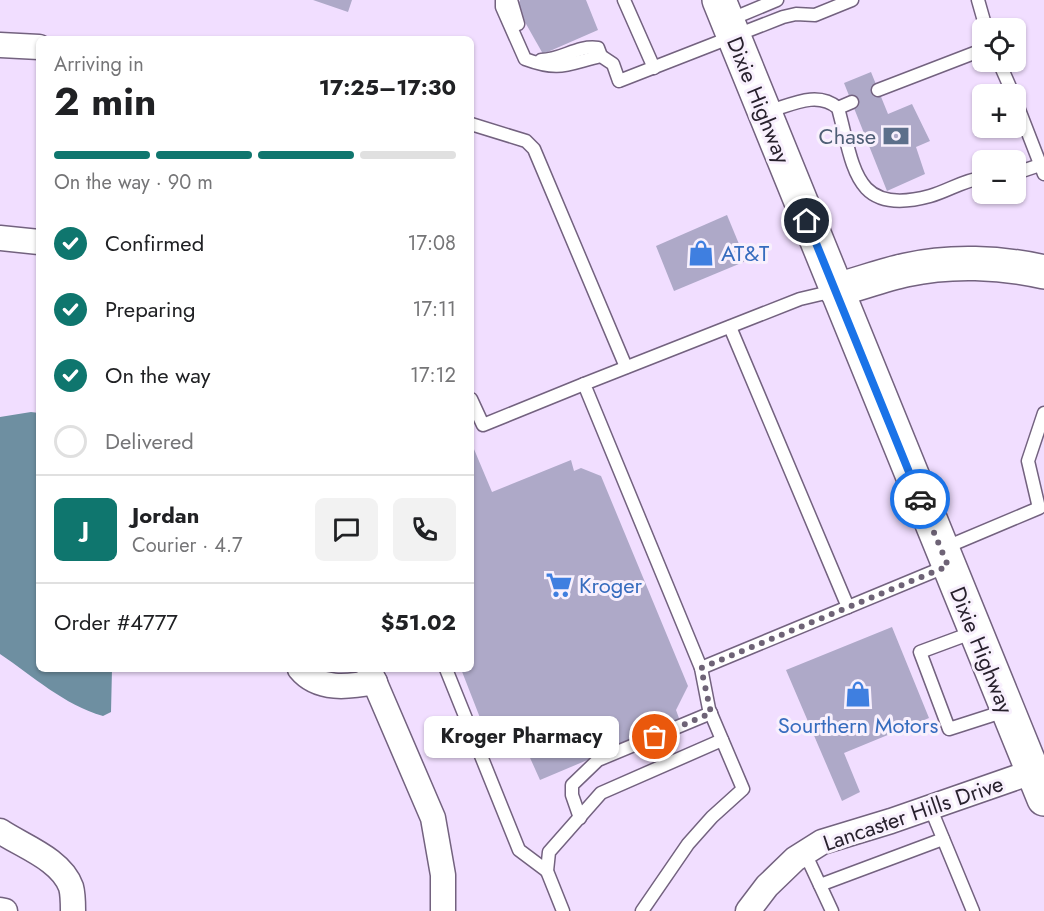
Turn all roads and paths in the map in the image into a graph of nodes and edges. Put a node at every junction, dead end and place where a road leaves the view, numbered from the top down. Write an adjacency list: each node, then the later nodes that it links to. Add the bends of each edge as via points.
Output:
1 (501, 0): 12 (lane, via 525,59 564,68)
2 (511, 0): 12 (lane, via 530,54 541,60 553,60 586,46 598,48)
3 (624, 0): 13 (lane)
4 (777, 0): 8 (lane)
5 (852, 0): 8 (lane, via 815,15)
6 (978, 0): 7 (lane)
7 (983, 18)
8 (727, 19): 13 (lane); 17 (main road, Dixie Highway)
9 (0, 45): 10 (street)
10 (36, 47)
11 (972, 54): 14 (lane)
12 (601, 56): 13 (lane, via 613,64 619,81)
13 (654, 68)
14 (878, 90)
15 (852, 102): 16 (lane)
16 (838, 108): 17 (lane, via 828,100 816,98); 22 (lane, via 862,185 876,198 891,202 911,200)
17 (764, 113): 26 (main road, Dixie Highway)
18 (474, 125): 28 (lane, via 526,141 534,149)
19 (1026, 128): 20 (lane)
20 (1042, 169): 21 (lane)
21 (1026, 171)
22 (972, 180)
23 (0, 238): 24 (street)
24 (36, 242)
25 (1044, 272): 26 (main road, via 1020,266 949,264 906,270)
26 (836, 290): 27 (lane, via 800,299); 33 (main road, Dixie Highway)
27 (730, 327): 28 (lane); 34 (lane)
28 (626, 368): 29 (lane)
29 (584, 384): 30 (lane, via 483,425); 36 (lane)
30 (474, 406)
31 (1044, 412): 32 (lane, via 1028,461)
32 (1042, 507): 33 (lane)
33 (945, 558): 34 (lane); 35 (main road, Dixie Highway)
34 (848, 607): 36 (lane)
35 (975, 632): 40 (main road, Dixie Highway); 40 (lane, via 920,652 949,729)
36 (701, 668): 41 (lane)
37 (305, 672): 39 (street, via 327,685 348,687)
38 (447, 672): 49 (lane, via 519,850)
39 (372, 676): 54 (street, via 433,818 443,875)
40 (1007, 710): 43 (main road, Dixie Highway)
41 (711, 713): 42 (lane); 45 (lane, via 598,760 572,784)
42 (722, 740): 45 (lane, via 601,793); 56 (lane, via 743,789 688,844)
43 (1038, 785): 44 (street, Lancaster Hills Drive)
44 (930, 807): 47 (lane); 48 (street, Lancaster Hills Drive, via 822,842)
45 (580, 818): 49 (lane, via 549,852)
46 (0, 831): 53 (street, via 49,861 64,876 71,887)
47 (943, 839): 50 (lane); 59 (lane)
48 (805, 853): 50 (lane); 57 (street, Lancaster Hills Drive, via 767,886)
49 (547, 871): 55 (lane)
50 (820, 885): 58 (lane)
51 (0, 910): 52 (street)
52 (5, 911)
53 (74, 911)
54 (443, 911)
55 (563, 911)
56 (642, 911)
57 (748, 911)
58 (832, 911)
59 (973, 911)

